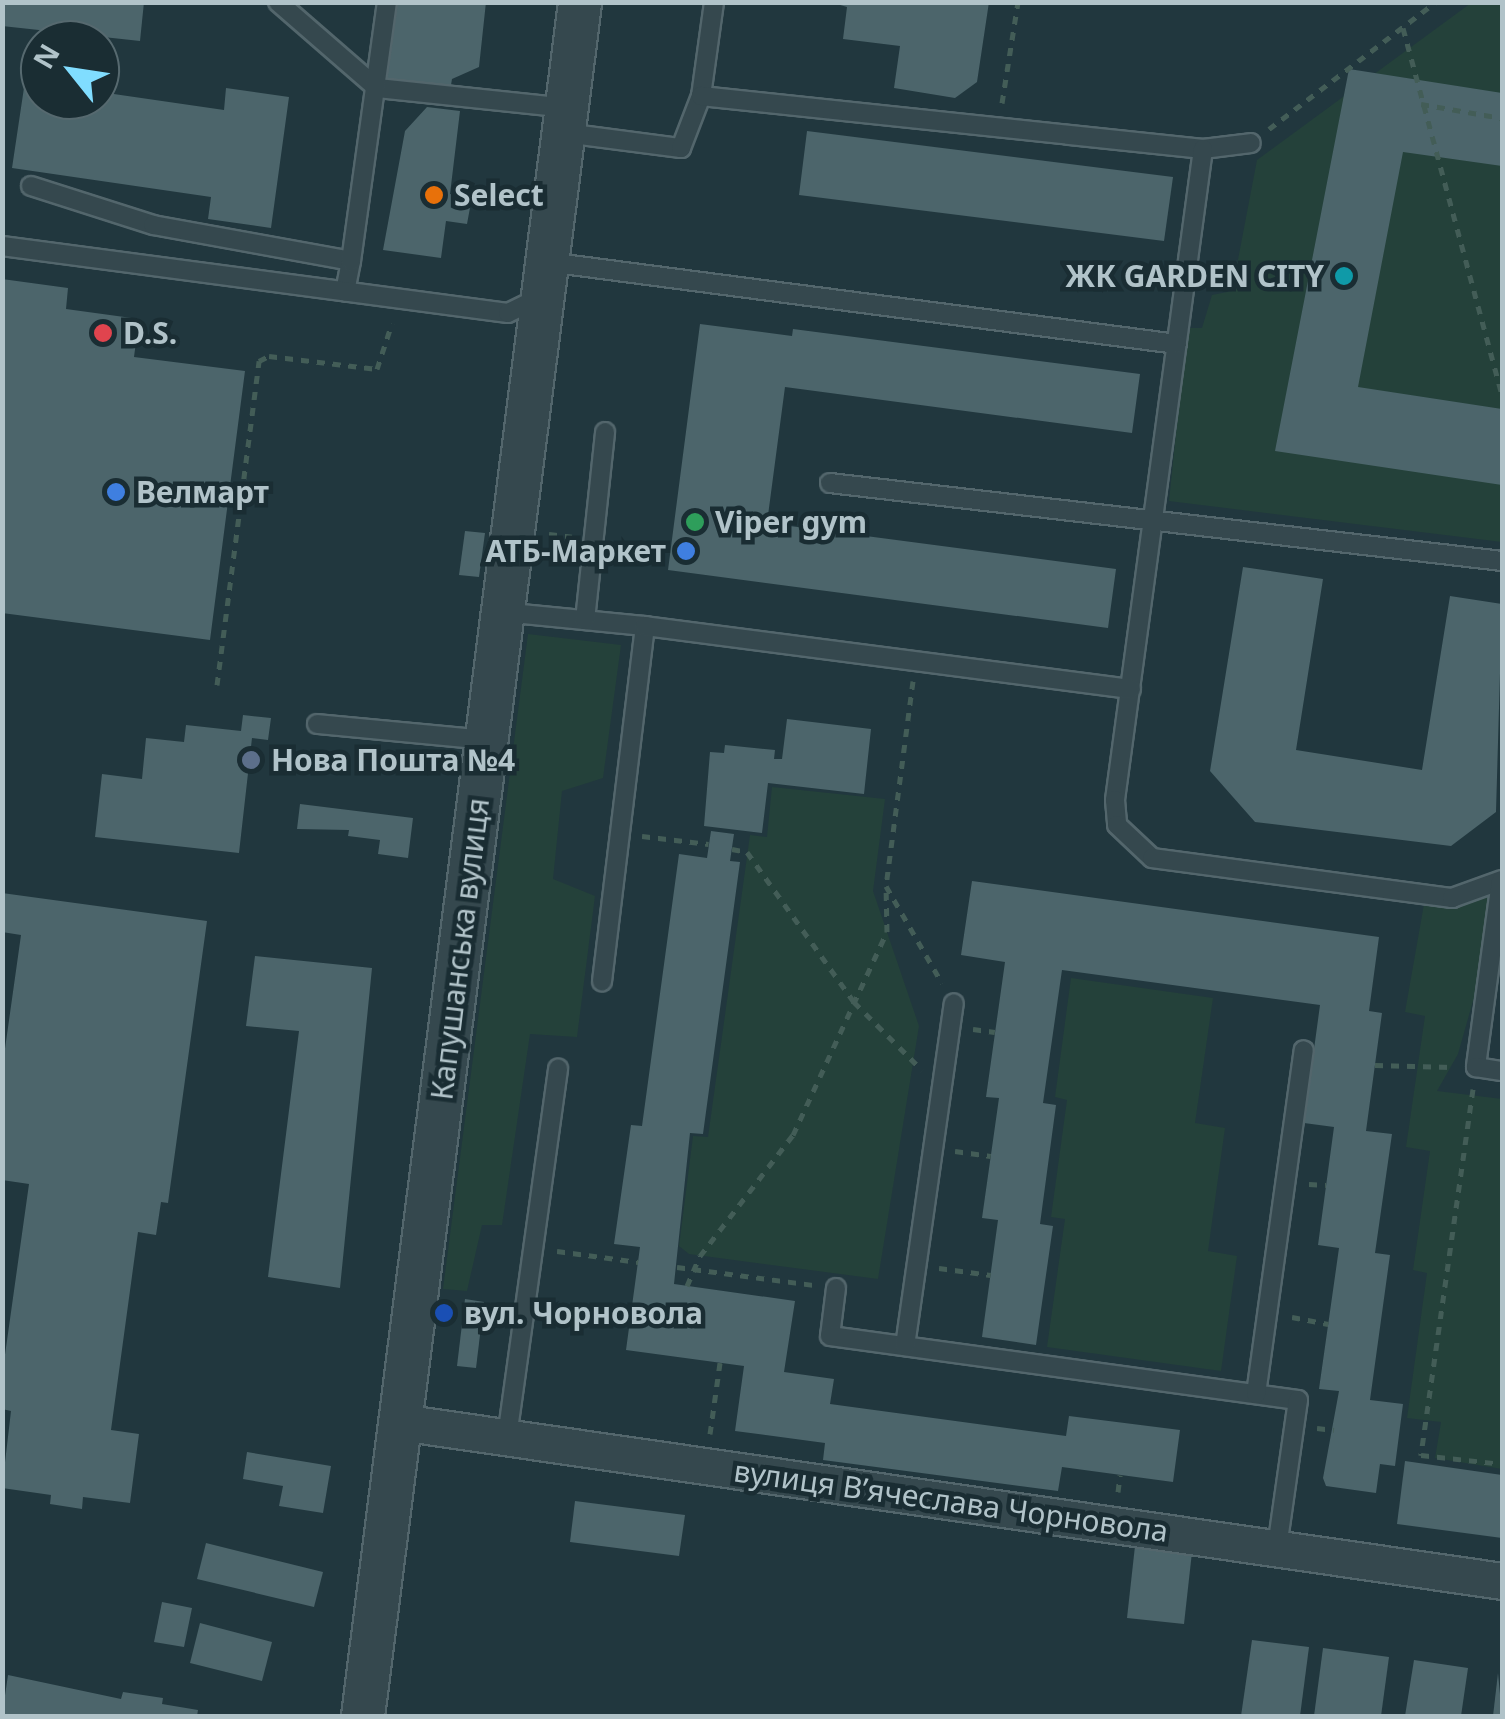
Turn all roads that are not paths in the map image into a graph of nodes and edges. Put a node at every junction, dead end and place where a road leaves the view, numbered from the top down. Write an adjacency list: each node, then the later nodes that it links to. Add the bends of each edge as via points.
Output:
1 (278, 2): 5 (lane)
2 (387, 2): 5 (lane)
3 (580, 2): 7 (street, Капушанська вулиця)
4 (714, 2): 6 (lane)
5 (377, 88): 7 (lane); 12 (lane)
6 (701, 96): 7 (lane, via 682,148); 9 (lane)
7 (567, 121): 13 (street, Капушанська вулиця)
8 (1251, 143): 9 (lane)
9 (1203, 149): 15 (lane)
10 (31, 186): 12 (lane, via 153,224)
11 (2, 246): 14 (lane)
12 (350, 261): 14 (lane)
13 (543, 279): 14 (lane, via 508,314); 15 (lane); 20 (street, Капушанська вулиця)
14 (345, 290)
15 (1177, 344): 18 (lane)
16 (605, 432): 21 (lane)
17 (830, 482): 18 (lane)
18 (1153, 524): 19 (lane); 23 (lane)
19 (1502, 561)
20 (502, 612): 21 (lane); 25 (street, Капушанська вулиця)
21 (585, 620): 22 (lane)
22 (645, 626): 23 (lane); 27 (lane)
23 (1132, 689): 26 (lane, via 1117,825 1152,858 1452,898)
24 (317, 724): 25 (lane)
25 (486, 740): 35 (street, Капушанська вулиця)
26 (1502, 880): 31 (lane, via 1476,1067)
27 (602, 982)
28 (954, 1003): 33 (lane)
29 (1304, 1050): 34 (lane)
30 (558, 1068): 36 (lane)
31 (1502, 1070)
32 (836, 1288): 33 (lane, via 830,1336)
33 (906, 1346): 34 (lane)
34 (1256, 1394): 37 (lane, via 1298,1400)
35 (400, 1422): 36 (street, вулиця Вʼячеслава Чорновола); 39 (street, Капушанська вулиця)
36 (507, 1437): 37 (street, вулиця Вʼячеслава Чорновола)
37 (1277, 1548): 38 (street, вулиця Вʼячеслава Чорновола)
38 (1502, 1581)
39 (364, 1716)

